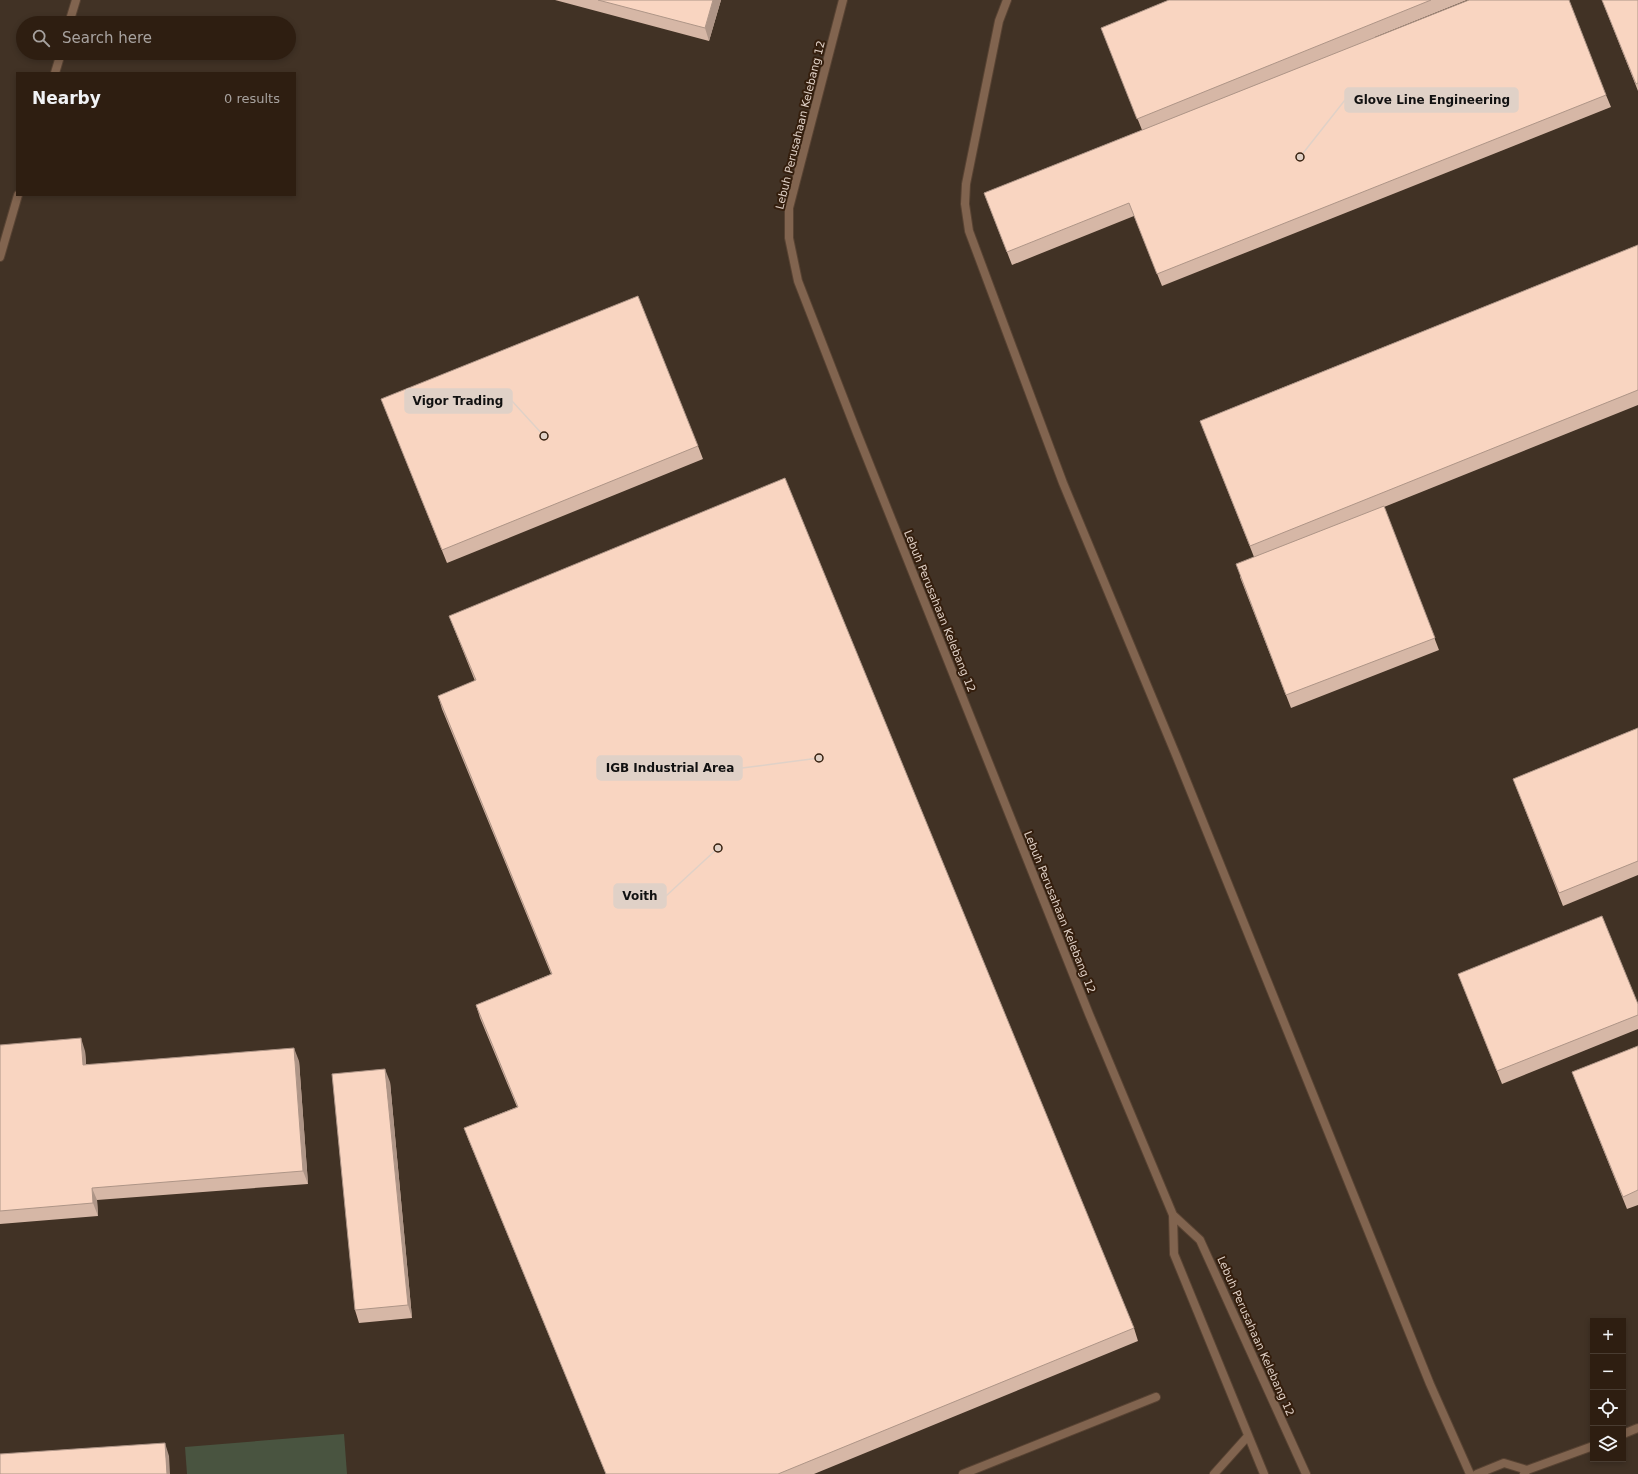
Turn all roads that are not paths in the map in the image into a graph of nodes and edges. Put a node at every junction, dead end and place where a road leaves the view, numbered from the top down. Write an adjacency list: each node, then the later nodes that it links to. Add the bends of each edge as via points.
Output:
1 (76, 0): 4 (street)
2 (843, 0): 9 (street, Lebuh Perusahaan Kelebang 12, via 789,208 789,238 798,281 1089,1014)
3 (1007, 0): 20 (street, via 999,21 966,184 965,204 970,231 1063,483 1176,755 1430,1384)
4 (72, 16)
5 (59, 60): 6 (street)
6 (55, 72)
7 (18, 196): 8 (street)
8 (0, 257)
9 (1173, 1215): 13 (street, Lebuh Perusahaan Kelebang 12, via 1174,1254); 19 (street, Lebuh Perusahaan Kelebang 12, via 1200,1240)
10 (1156, 1397): 16 (street)
11 (1638, 1428): 12 (street)
12 (1626, 1433)
13 (1248, 1436): 17 (street); 18 (street, Lebuh Perusahaan Kelebang 12)
14 (1590, 1447): 15 (street)
15 (1526, 1472): 21 (street, via 1504,1463)
16 (963, 1474)
17 (1214, 1474)
18 (1264, 1474)
19 (1306, 1474)
20 (1470, 1474)
21 (1477, 1474)

